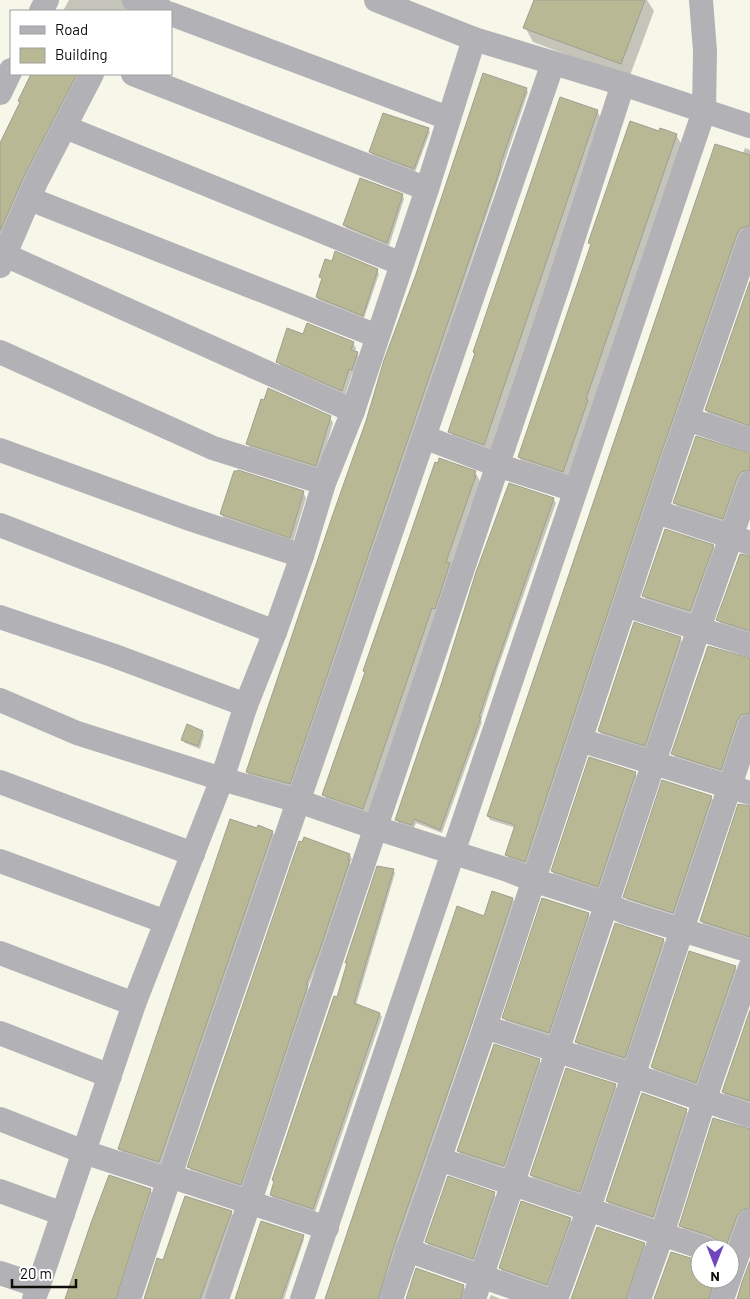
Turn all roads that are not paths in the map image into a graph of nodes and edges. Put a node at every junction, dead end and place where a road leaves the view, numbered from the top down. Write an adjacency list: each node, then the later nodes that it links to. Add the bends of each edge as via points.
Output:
1 (134, 0): 4 (street)
2 (376, 0): 6 (street)
3 (701, 0): 13 (street)
4 (161, 10)
5 (172, 14): 14 (street)
6 (474, 39): 7 (street); 14 (street)
7 (554, 63): 11 (street); 27 (street)
8 (10, 72): 12 (street)
9 (91, 75): 16 (street)
10 (137, 75): 17 (street)
11 (623, 84): 13 (street); 30 (street)
12 (0, 93)
13 (704, 111): 15 (street); 33 (street)
14 (448, 118): 17 (street)
15 (750, 126)
16 (65, 127): 18 (street); 21 (street)
17 (427, 189): 21 (street)
18 (30, 199): 20 (street); 23 (street)
19 (750, 239): 22 (street)
20 (2, 260): 25 (street)
21 (402, 264): 23 (street)
22 (742, 291): 26 (street)
23 (377, 336): 25 (street)
24 (0, 352): 31 (street, via 213,448)
25 (352, 411): 31 (street)
26 (687, 419): 28 (street); 34 (street)
27 (424, 437): 30 (street); 51 (street)
28 (750, 440)
29 (0, 450): 37 (street)
30 (497, 464): 33 (street); 52 (street)
31 (324, 483): 37 (street)
32 (750, 483): 36 (street)
33 (575, 490): 53 (street)
34 (657, 512): 36 (street); 38 (street)
35 (0, 525): 41 (street)
36 (741, 540): 40 (street)
37 (302, 556): 41 (street)
38 (625, 605): 40 (street); 46 (street)
39 (0, 617): 44 (street)
40 (699, 628): 42 (street); 47 (street)
41 (275, 632): 44 (street)
42 (750, 645)
43 (0, 700): 48 (street, via 77,733)
44 (246, 705): 48 (street)
45 (750, 726): 50 (street)
46 (580, 740): 47 (street); 56 (street)
47 (655, 763): 50 (street); 57 (street)
48 (222, 780): 51 (street); 54 (street)
49 (0, 782): 54 (street)
50 (740, 790): 59 (street)
51 (298, 801): 52 (street); 74 (street)
52 (376, 828): 53 (street); 77 (street)
53 (452, 853): 56 (street); 81 (street)
54 (193, 854): 58 (street)
55 (0, 861): 58 (street)
56 (533, 880): 57 (street); 64 (street)
57 (607, 904): 59 (street); 66 (street)
58 (166, 922): 63 (street)
59 (682, 931): 60 (street); 67 (street)
60 (750, 951)
61 (0, 953): 63 (street)
62 (750, 968): 69 (street)
63 (134, 1004): 68 (street)
64 (485, 1027): 66 (street); 73 (street)
65 (0, 1033): 68 (street)
66 (557, 1050): 67 (street); 75 (street)
67 (632, 1075): 69 (street); 78 (street)
68 (110, 1076): 72 (street)
69 (704, 1101): 70 (street); 82 (street)
70 (750, 1116)
71 (0, 1119): 72 (street)
72 (84, 1152): 74 (street, via 157,1176); 79 (street)
73 (439, 1159): 75 (street); 85 (street)
74 (170, 1176): 77 (street); 89 (street)
75 (513, 1184): 78 (street); 87 (street)
76 (0, 1191): 79 (street)
77 (250, 1203): 81 (street); 90 (street)
78 (589, 1208): 82 (street); 95 (street)
79 (63, 1214): 88 (street)
80 (750, 1221): 84 (street)
81 (327, 1228): 91 (street)
82 (662, 1235): 83 (street); 96 (street)
83 (690, 1244)
84 (740, 1246)
85 (407, 1250): 87 (street); 92 (street)
86 (0, 1273): 88 (street)
87 (482, 1275): 93 (street); 94 (street)
88 (36, 1293)
89 (129, 1299)
90 (217, 1299)
91 (302, 1299)
92 (391, 1299)
93 (474, 1299)
94 (546, 1299)
95 (556, 1299)
96 (639, 1299)

